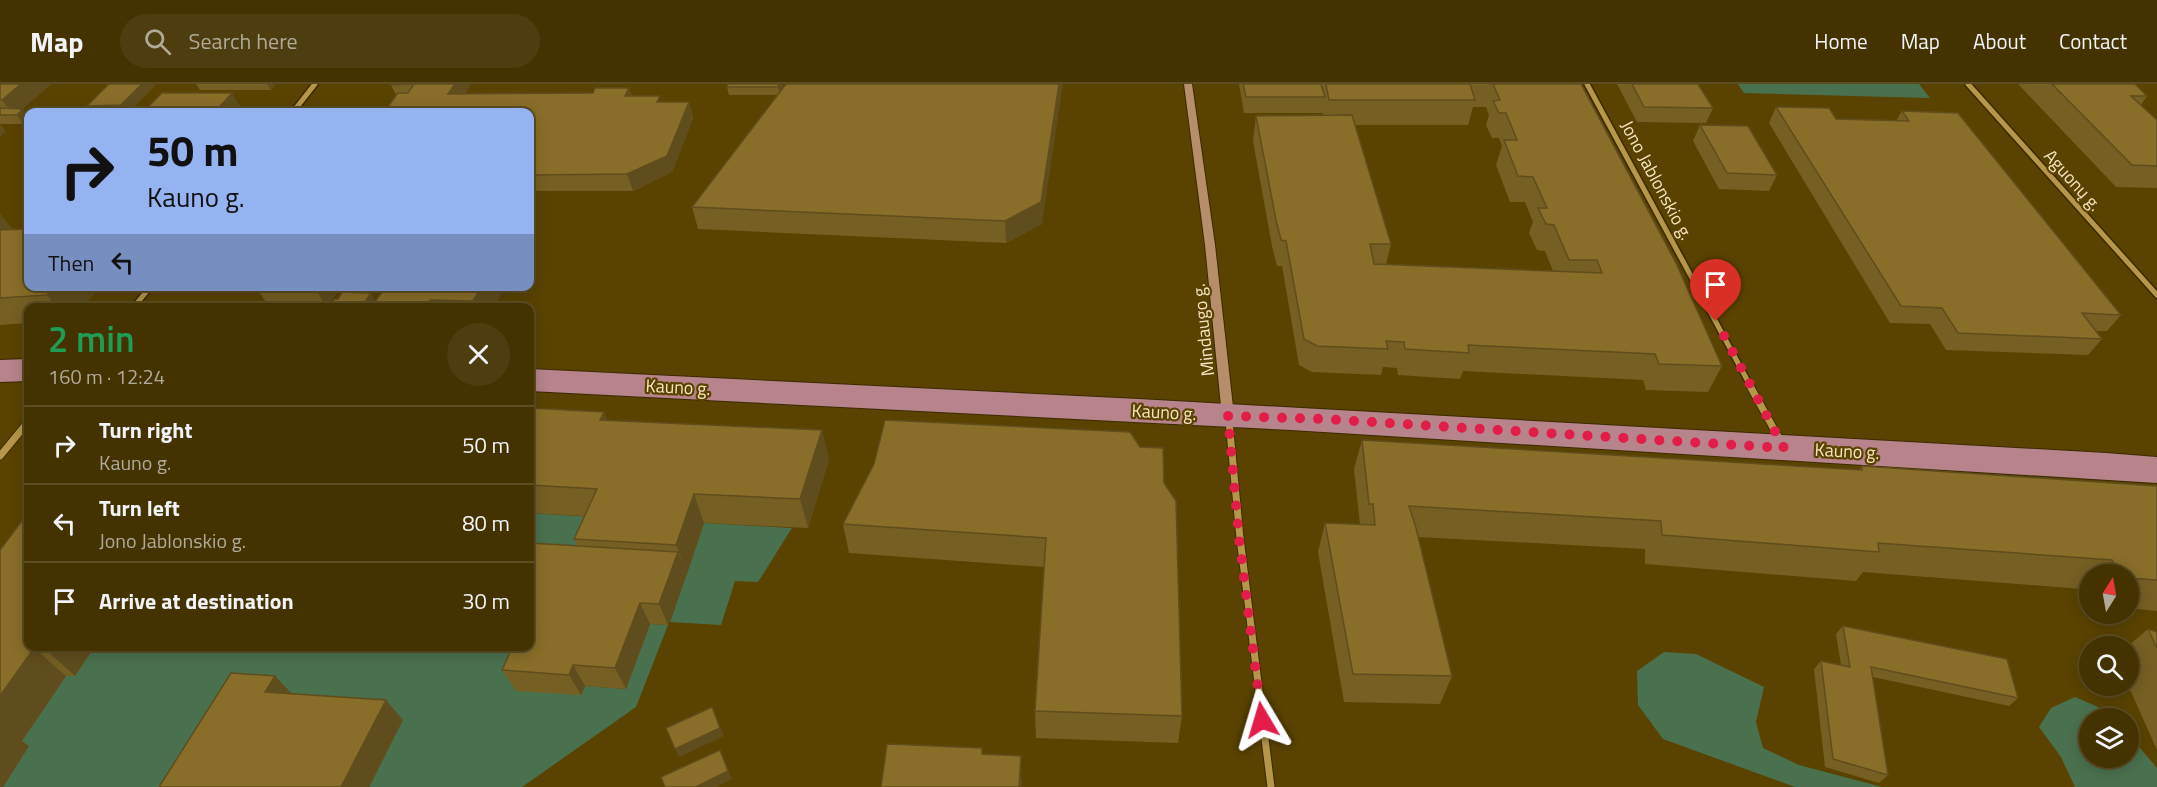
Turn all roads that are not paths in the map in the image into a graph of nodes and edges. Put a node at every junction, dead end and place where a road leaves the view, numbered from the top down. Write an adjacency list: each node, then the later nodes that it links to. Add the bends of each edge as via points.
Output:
1 (315, 84): 5 (street)
2 (1188, 84): 12 (main road, Mindaugo g.)
3 (1587, 84): 14 (street, Jono Jablonskio g.)
4 (1968, 84): 7 (street, Aguonų g.)
5 (296, 108)
6 (147, 291): 8 (street)
7 (2157, 295)
8 (137, 303)
9 (24, 370): 10 (main road)
10 (0, 371)
11 (534, 380): 12 (main road, Kauno g.)
12 (1228, 416): 14 (main road, Kauno g.); 17 (street, Mindaugo g., via 1239,538)
13 (24, 427): 15 (street)
14 (1784, 448): 16 (main road, Kauno g., via 2059,461)
15 (0, 456)
16 (2157, 470)
17 (1271, 787)

